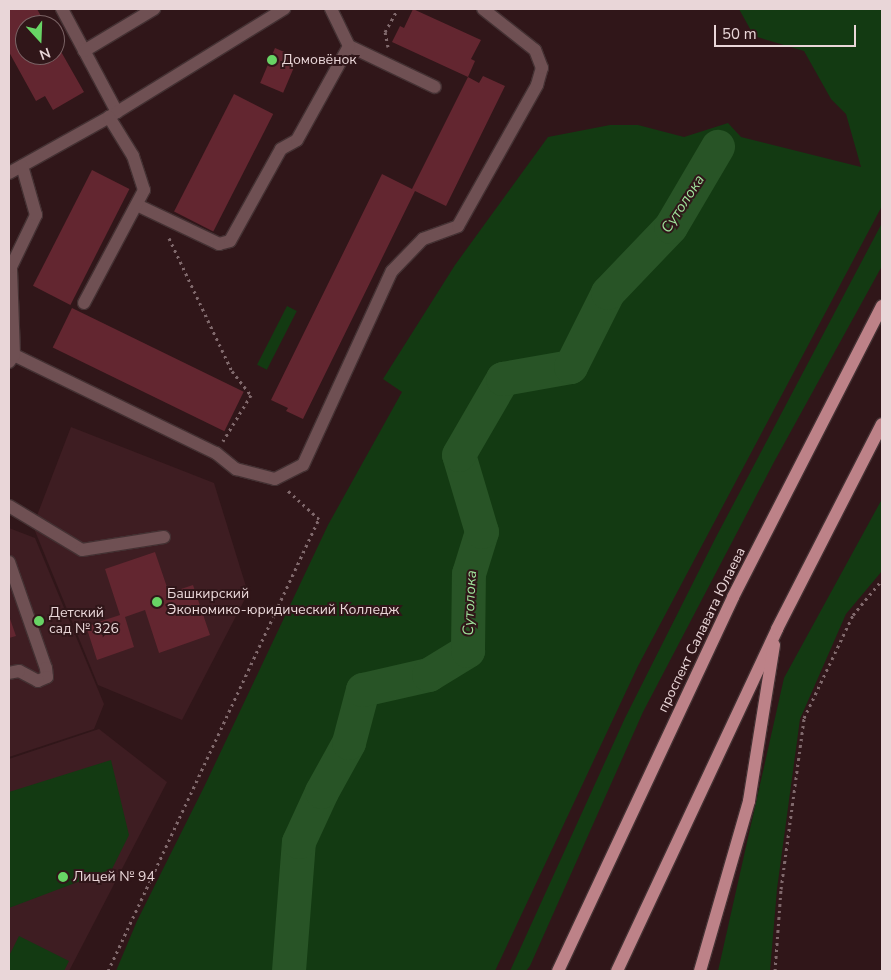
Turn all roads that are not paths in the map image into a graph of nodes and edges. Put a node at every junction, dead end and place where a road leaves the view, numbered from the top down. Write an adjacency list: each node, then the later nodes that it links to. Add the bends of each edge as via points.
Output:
1 (62, 9): 7 (street)
2 (154, 9): 7 (street)
3 (282, 9): 9 (street)
4 (332, 9): 6 (street)
5 (483, 9): 15 (street, via 535,50 542,68 537,85 458,226 422,239 392,271 303,465 275,479 236,469 216,453)
6 (350, 46): 8 (street); 12 (street, via 297,140 281,149 230,242 219,244)
7 (84, 50): 9 (street)
8 (436, 87)
9 (113, 114): 10 (street); 12 (street, via 133,156 144,190)
10 (22, 166): 11 (street); 15 (street, via 36,215 11,267)
11 (9, 173)
12 (137, 205): 13 (street)
13 (84, 303)
14 (882, 306): 22 (main road, проспект Салавата Юлаева, via 733,597)
15 (11, 359)
16 (882, 424): 20 (main road)
17 (9, 506): 18 (street, via 82,550)
18 (164, 537)
19 (9, 562): 21 (street, via 47,677 38,681 19,671)
20 (777, 629): 23 (main road); 24 (main road, via 749,801)
21 (9, 673)
22 (558, 971)
23 (617, 971)
24 (700, 971)

